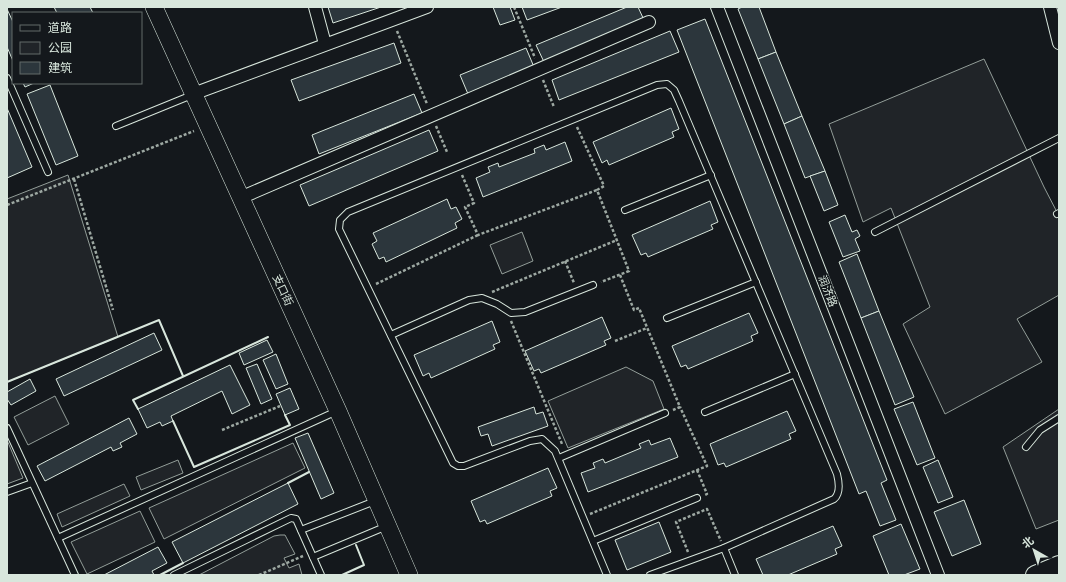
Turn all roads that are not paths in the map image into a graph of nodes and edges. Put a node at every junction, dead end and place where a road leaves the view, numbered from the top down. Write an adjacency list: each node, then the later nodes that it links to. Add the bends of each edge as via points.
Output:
1 (154, 7): 11 (street, 支口街)
2 (315, 7): 9 (street)
3 (427, 7): 6 (street)
4 (717, 7): 49 (street, 润济路)
5 (1050, 7): 8 (street)
6 (409, 10): 9 (street, via 392,20)
7 (649, 22): 16 (street)
8 (1059, 43)
9 (325, 44): 11 (street)
10 (7, 78): 14 (lane)
11 (193, 94): 12 (lane); 16 (street, 支口街)
12 (116, 126)
13 (1059, 138): 18 (lane)
14 (48, 172)
15 (711, 175): 17 (lane); 19 (lane); 22 (lane, via 674,90 667,84 656,85 348,212 340,220 339,229)
16 (240, 198): 24 (street, 支口街)
17 (625, 210)
18 (875, 232)
19 (756, 282): 21 (lane); 23 (lane)
20 (593, 285): 22 (lane, via 525,312 511,313 482,298 469,300)
21 (667, 318)
22 (391, 335): 30 (lane, via 451,458 458,466 530,441 542,440)
23 (795, 374): 25 (lane); 39 (lane, via 837,474 837,497)
24 (338, 411): 34 (street, 支口街); 37 (lane)
25 (705, 412)
26 (665, 413): 30 (lane)
27 (1059, 418): 29 (lane, via 1040,430)
28 (7, 428): 31 (lane)
29 (1026, 447)
30 (559, 458): 38 (lane)
31 (32, 483): 32 (lane); 37 (lane)
32 (7, 492)
33 (697, 498): 38 (lane)
34 (376, 500): 35 (street, 支口街); 36 (lane)
35 (388, 526): 40 (lane); 45 (street, 支口街)
36 (301, 530): 40 (lane); 42 (lane, via 296,519 291,518)
37 (58, 538): 43 (lane)
38 (593, 540): 46 (lane)
39 (724, 548): 47 (lane); 48 (lane)
40 (312, 555): 44 (lane)
41 (1059, 565): 50 (main road)
42 (178, 574)
43 (75, 575)
44 (321, 575)
45 (409, 575)
46 (607, 575)
47 (650, 575)
48 (735, 575)
49 (938, 575)
50 (1035, 575)

